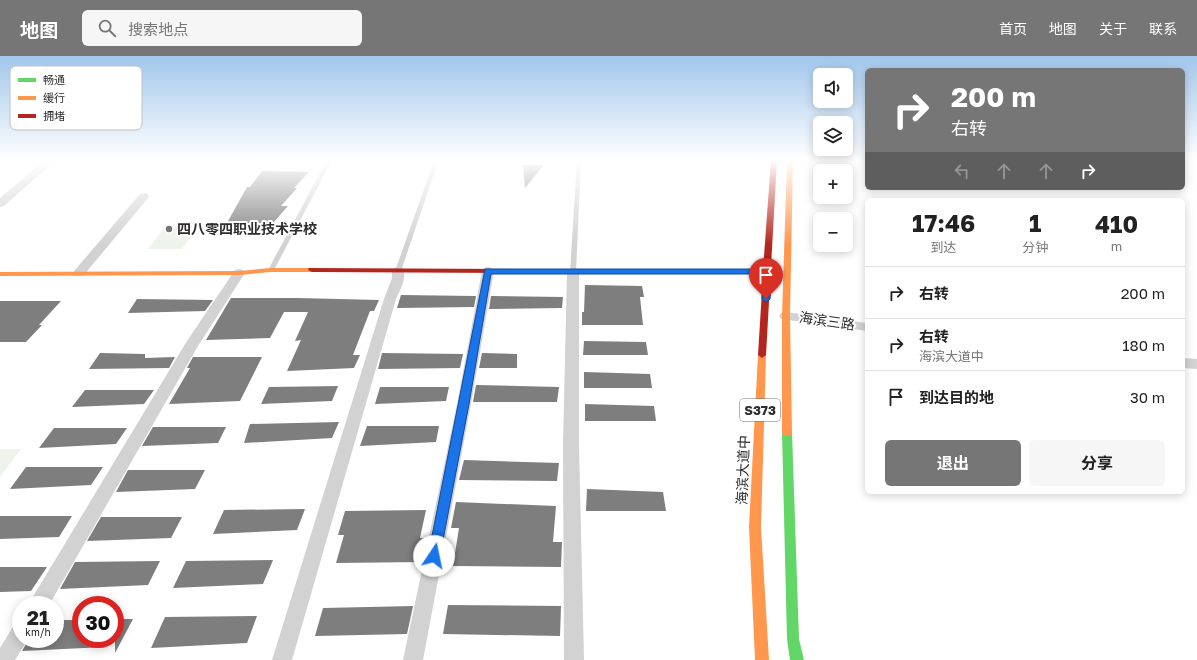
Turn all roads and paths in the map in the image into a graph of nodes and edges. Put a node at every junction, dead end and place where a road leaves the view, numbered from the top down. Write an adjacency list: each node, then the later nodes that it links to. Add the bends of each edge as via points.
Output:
1 (18, 188): 8 (street)
2 (315, 188): 9 (lane)
3 (427, 188): 10 (lane)
4 (577, 188): 12 (lane)
5 (772, 188): 13 (main road, 海滨大道中 / S373)
6 (789, 188): 17 (main road, S373)
7 (144, 196): 14 (street)
8 (0, 204)
9 (271, 270): 10 (main road); 15 (main road)
10 (398, 271): 11 (main road); 24 (street, via 398,278)
11 (488, 271): 12 (main road); 25 (street)
12 (573, 272): 13 (main road); 26 (street, via 571,445)
13 (768, 272): 27 (main road, 海滨大道中 / S373, via 755,527)
14 (80, 273): 15 (main road); 16 (main road)
15 (239, 273): 21 (street, via 192,344)
16 (0, 274)
17 (786, 316): 18 (street, 海滨三路); 28 (main road, S373, via 787,465 793,639)
18 (865, 326)
19 (1185, 363): 20 (street)
20 (1197, 364)
21 (43, 596)
22 (12, 647): 23 (street)
23 (4, 660)
24 (282, 660)
25 (413, 660)
26 (574, 660)
27 (762, 660)
28 (797, 660)

